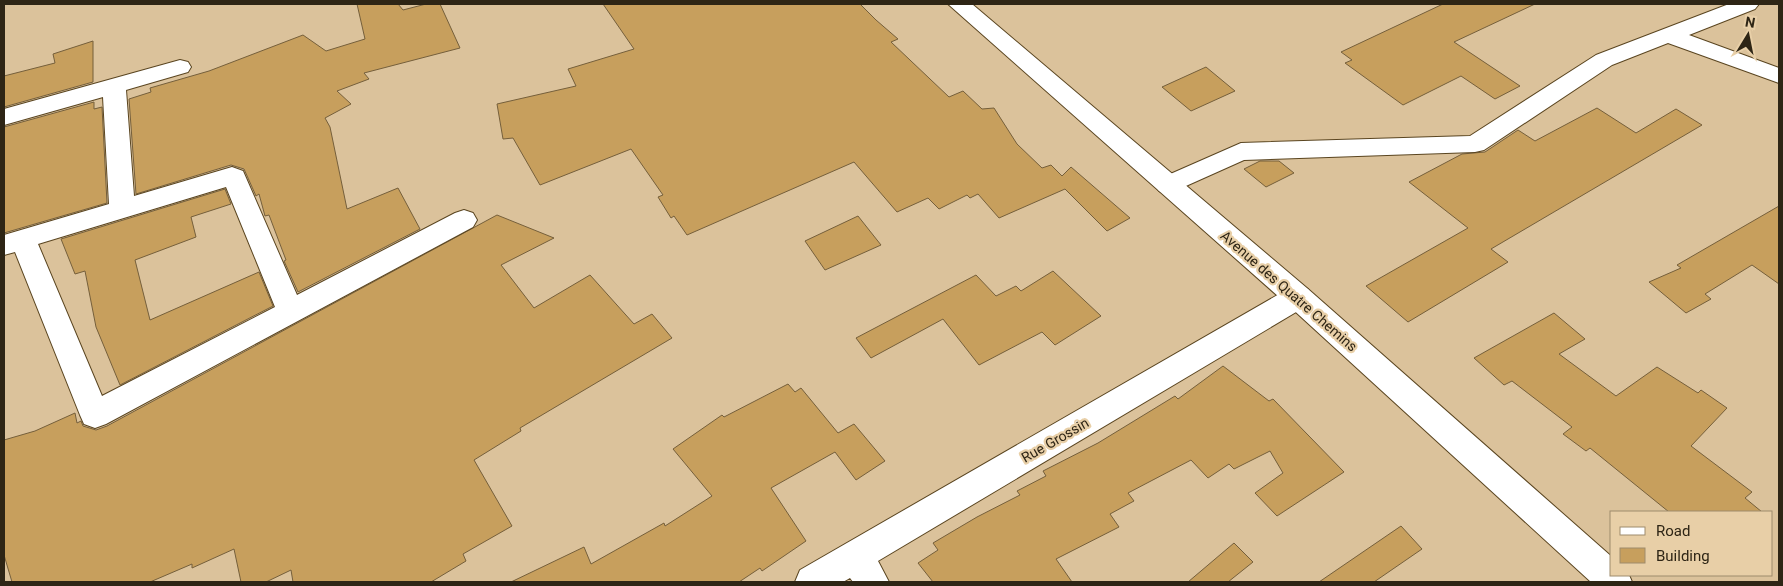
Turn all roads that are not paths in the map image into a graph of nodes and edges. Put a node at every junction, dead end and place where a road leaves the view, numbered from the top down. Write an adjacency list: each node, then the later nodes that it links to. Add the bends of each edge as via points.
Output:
1 (959, 4): 8 (street, Avenue des Quatre Chemins)
2 (1748, 4): 3 (street)
3 (1668, 35): 5 (street); 8 (street, via 1604,60 1475,144 1241,152)
4 (180, 67): 6 (street)
5 (1779, 76)
6 (114, 85): 7 (street); 9 (street)
7 (4, 117)
8 (1168, 185): 12 (street, Avenue des Quatre Chemins)
9 (122, 208): 11 (street); 13 (street, via 234,176)
10 (464, 220): 13 (street)
11 (13, 242): 13 (street, via 95,415)
12 (1298, 297): 14 (street, Rue Grossin); 16 (street, Avenue des Quatre Chemins)
13 (291, 313)
14 (864, 570): 15 (street, Rue Grossin)
15 (812, 582)
16 (1615, 582)

